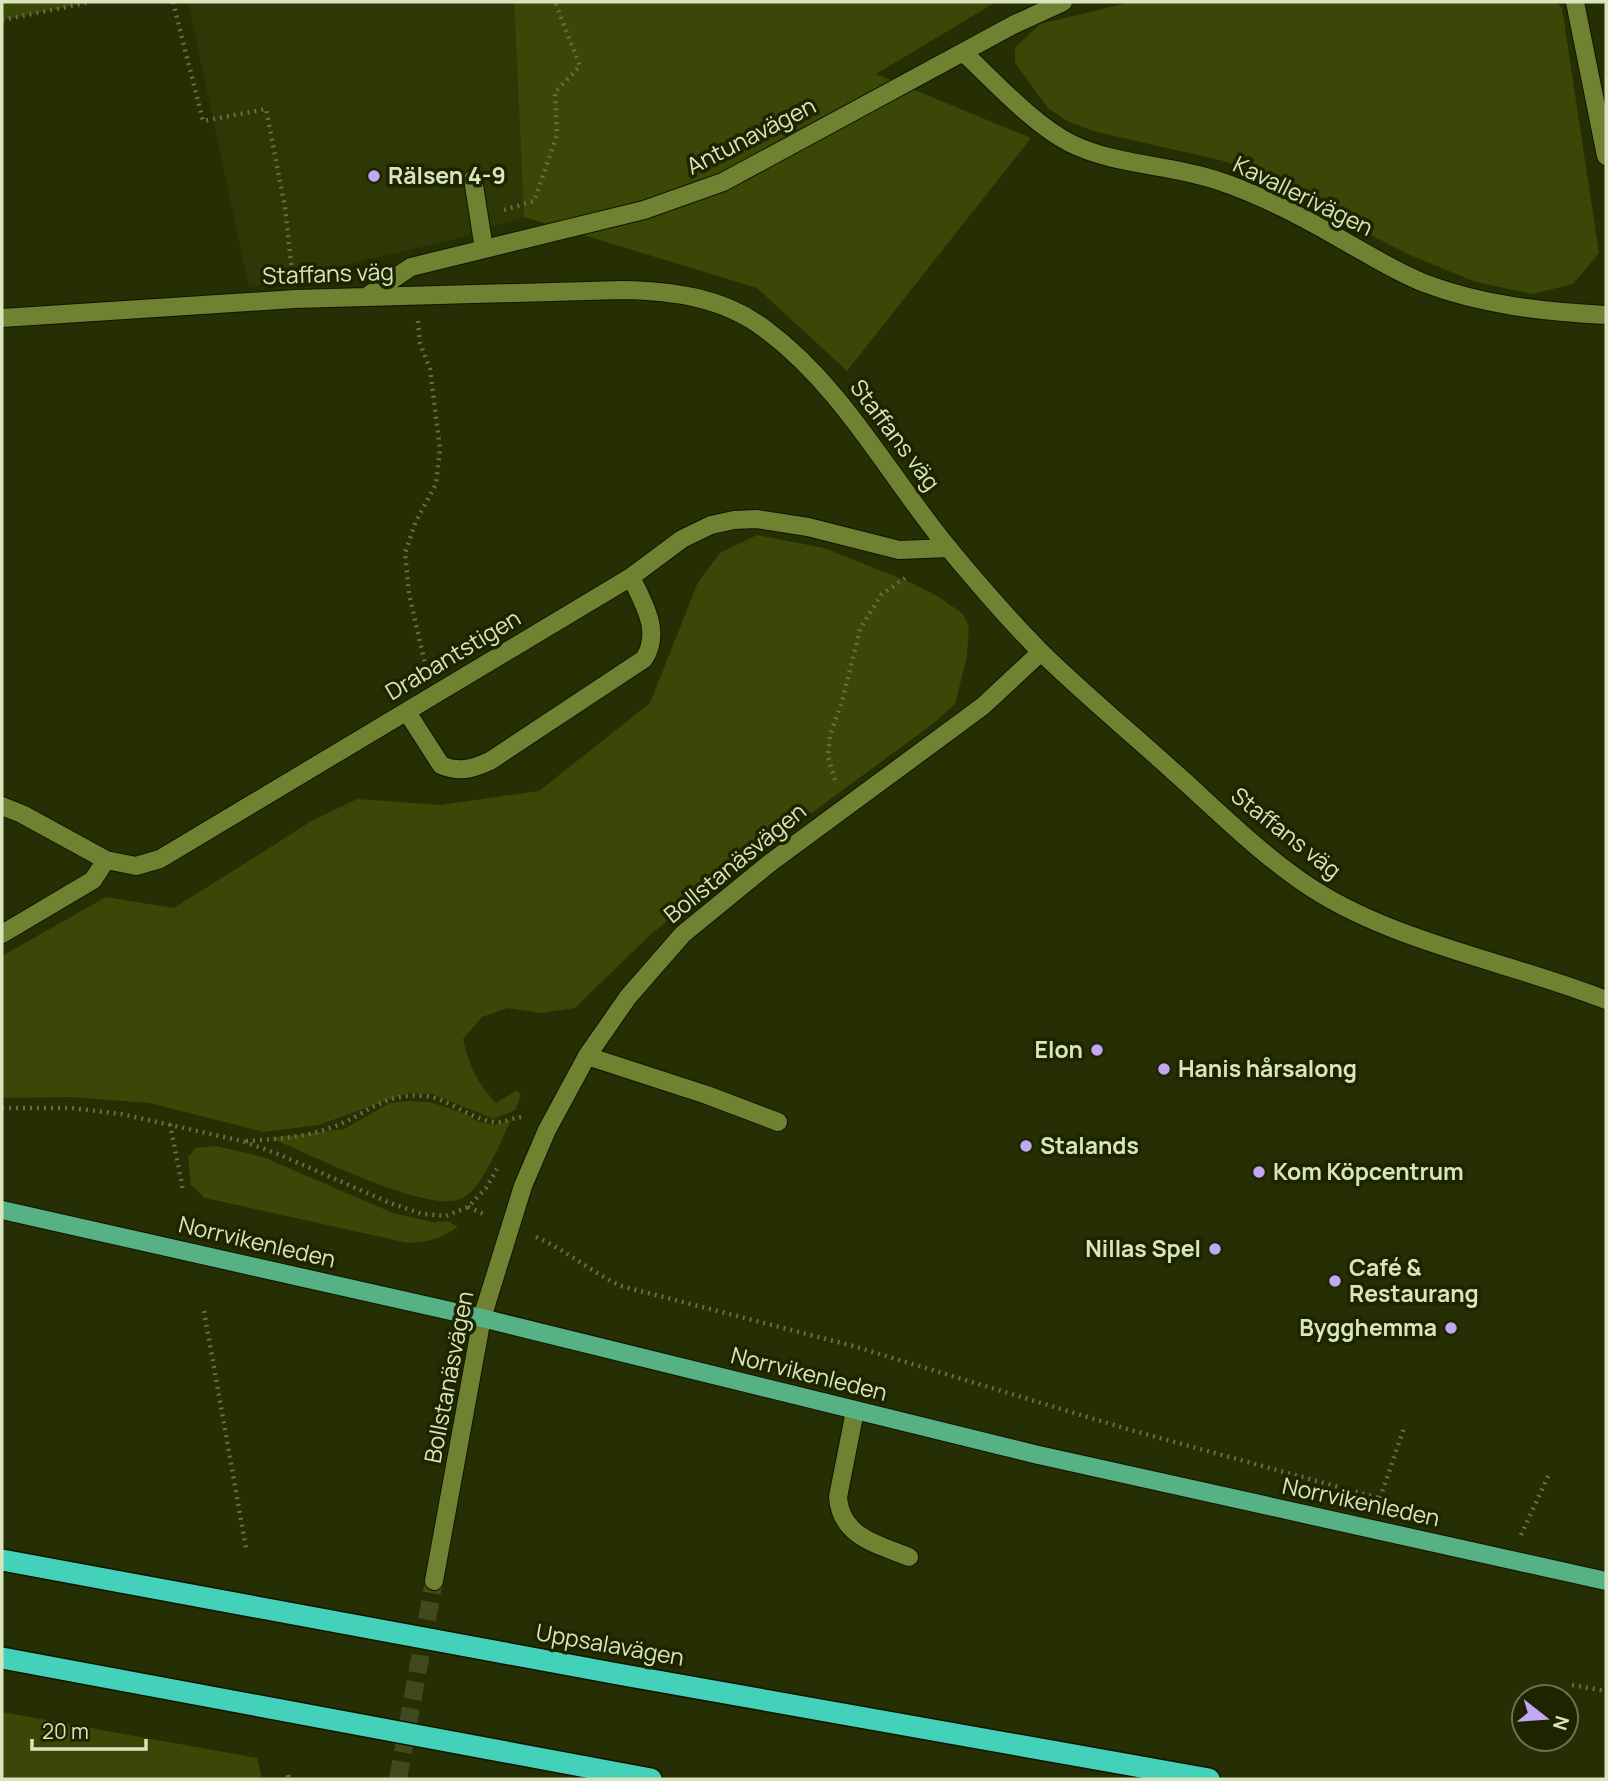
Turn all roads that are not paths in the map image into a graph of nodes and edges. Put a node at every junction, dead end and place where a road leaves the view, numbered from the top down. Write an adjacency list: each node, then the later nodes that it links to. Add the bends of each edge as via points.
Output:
1 (1063, 2): 3 (street, Antunavägen)
2 (1575, 2): 4 (street)
3 (964, 53): 6 (street, Antunavägen, via 723,182 644,210); 8 (street, Kavallerivägen, via 1040,122 1097,155 1218,180 1271,202 1422,282 1479,300 1538,311)
4 (1606, 156)
5 (473, 179): 6 (street)
6 (484, 249): 7 (street, Antunavägen, via 411,267)
7 (366, 297): 9 (street, Staffans väg); 10 (street, Staffans väg, via 663,291 700,297 732,309 763,327 831,389)
8 (1606, 315)
9 (2, 318)
10 (949, 548): 11 (street, Drabantstigen, via 899,550 782,522 734,520 682,539); 12 (street, Staffans väg)
11 (631, 577): 13 (street, Drabantstigen); 13 (street, via 652,625 652,642 644,659 490,761 461,770 441,765)
12 (1041, 652): 17 (street, Staffans väg, via 1261,850 1312,889 1360,915); 18 (street, Bollstanäsvägen, via 983,706 682,934 628,997)
13 (407, 712): 15 (street, Drabantstigen, via 160,859 136,866)
14 (2, 806): 15 (street, Drabantstigen)
15 (106, 860): 16 (street, via 93,880)
16 (2, 934)
17 (1606, 1000)
18 (587, 1056): 19 (street); 21 (street, Bollstanäsvägen, via 523,1186)
19 (778, 1122)
20 (2, 1210): 21 (main road, Norrvikenleden)
21 (482, 1318): 22 (main road, Norrvikenleden); 25 (street, Bollstanäsvägen)
22 (855, 1411): 23 (street, via 839,1509 844,1521 865,1539); 26 (main road, Norrvikenleden)
23 (909, 1557)
24 (2, 1560): 29 (highway, Uppsalavägen)
25 (434, 1581)
26 (1606, 1581)
27 (2, 1658): 28 (highway)
28 (651, 1779)
29 (1209, 1779)

